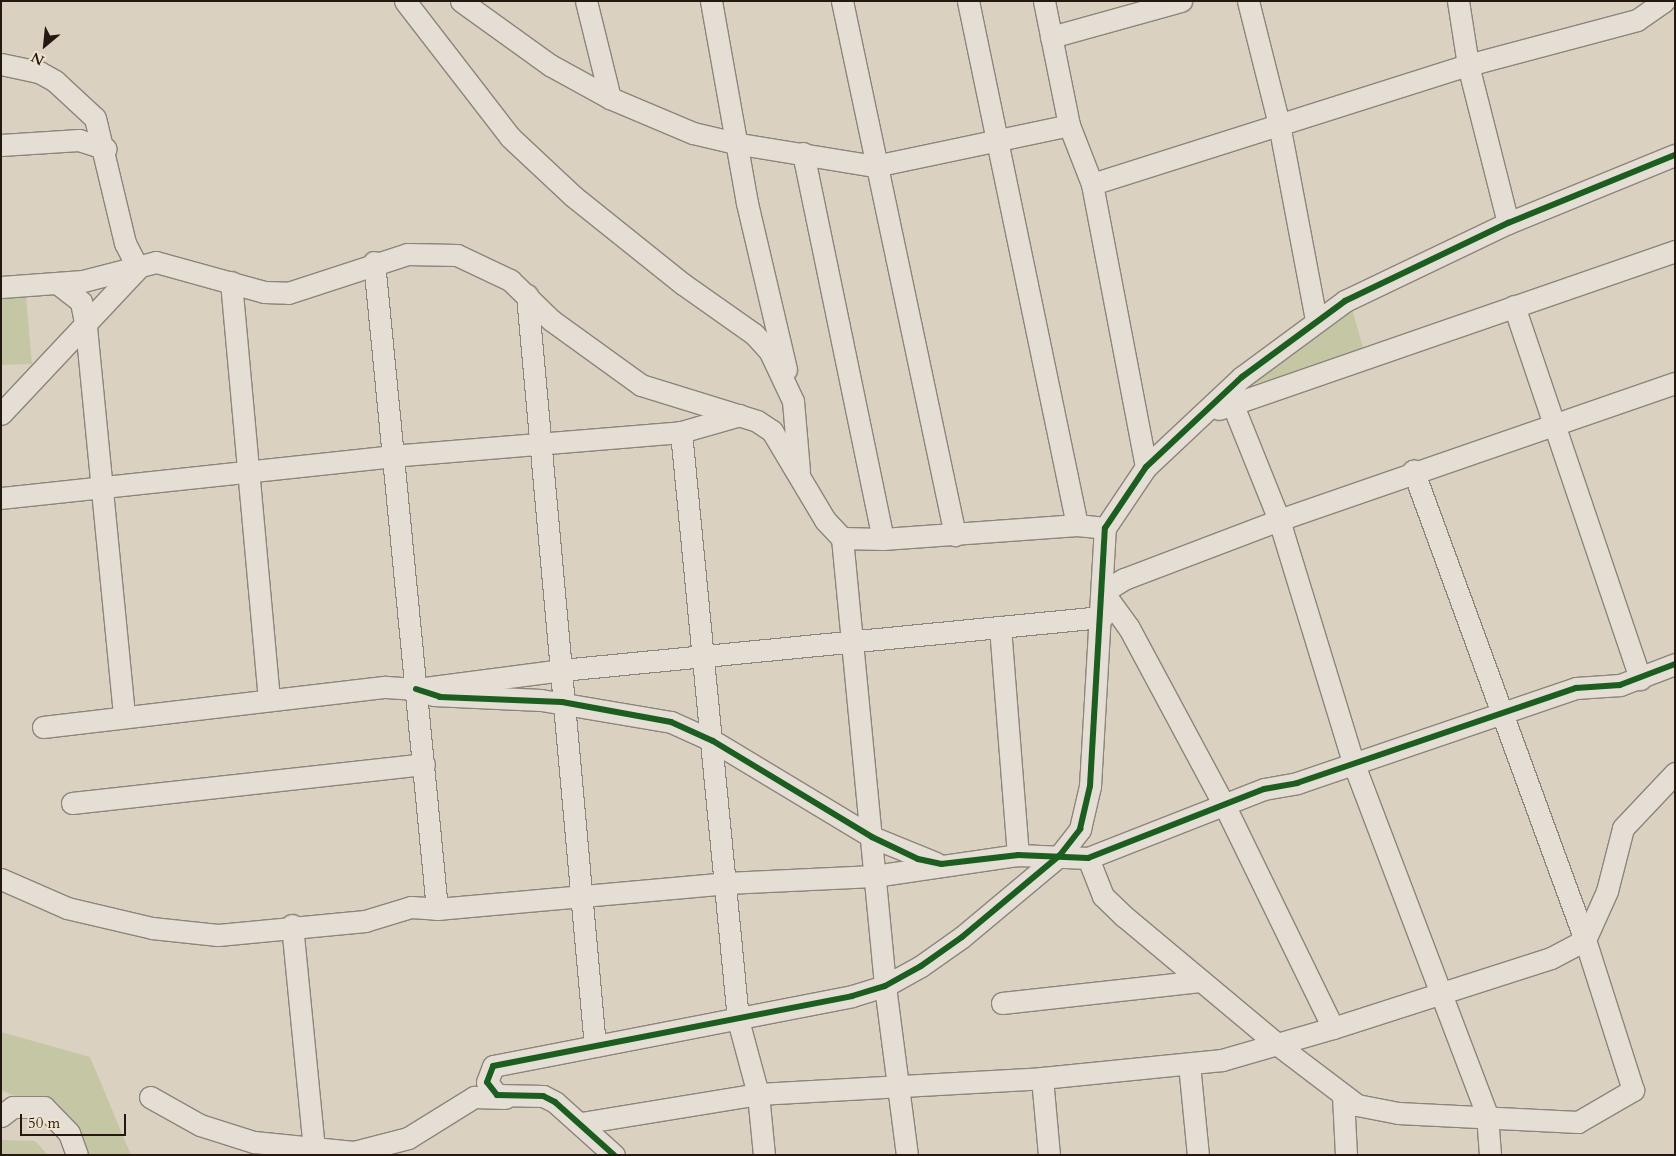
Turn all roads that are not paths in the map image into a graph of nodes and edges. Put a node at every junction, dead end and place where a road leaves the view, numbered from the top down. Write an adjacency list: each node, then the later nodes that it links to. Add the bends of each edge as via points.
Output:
1 (405, 1): 38 (street, via 510,137 580,202 754,334 770,352)
2 (461, 1): 15 (street, via 550,65)
3 (586, 1): 15 (street)
4 (711, 1): 19 (street)
5 (842, 1): 24 (street)
6 (968, 1): 18 (street)
7 (1044, 1): 12 (street)
8 (1181, 1): 12 (street)
9 (1248, 1): 16 (street)
10 (1458, 1): 14 (street)
11 (1664, 1): 14 (street, via 1637,20)
12 (1051, 37): 17 (street)
13 (1, 64): 21 (street, via 39,72 72,93 95,118)
14 (1468, 65): 16 (street); 26 (street)
15 (610, 98): 19 (street, via 693,133)
16 (1279, 124): 25 (street); 35 (street)
17 (1069, 125): 18 (street); 25 (street)
18 (997, 142): 24 (street); 54 (street)
19 (740, 144): 22 (street); 38 (street, via 747,203)
20 (1, 145): 21 (street, via 79,140)
21 (106, 149): 29 (street, via 126,243)
22 (803, 153): 24 (street); 58 (street)
23 (1675, 155): 26 (street)
24 (875, 166): 56 (street)
25 (1092, 184): 47 (street)
26 (1508, 223): 35 (street)
27 (1675, 251): 34 (street)
28 (374, 262): 30 (street, via 310,289 264,292); 33 (street, via 407,254 457,255 490,267); 46 (street)
29 (138, 268): 30 (street, via 156,262 173,264); 31 (street); 36 (street)
30 (231, 282): 48 (street)
31 (57, 283): 32 (street); 36 (street, via 81,302)
32 (1, 287)
33 (527, 295): 41 (street, via 551,320 640,385); 45 (street)
34 (1514, 306): 39 (street); 43 (street)
35 (1316, 319): 42 (street)
36 (86, 328): 40 (street); 51 (street)
37 (1675, 383): 43 (street)
38 (793, 401): 50 (street)
39 (1232, 403): 42 (street); 53 (street)
40 (1, 414)
41 (740, 415): 44 (street); 50 (street, via 772,431)
42 (1196, 418): 47 (street)
43 (1556, 424): 49 (street); 66 (street)
44 (681, 432): 45 (street); 63 (street)
45 (539, 443): 46 (street); 65 (street)
46 (391, 456): 48 (street); 67 (street)
47 (1146, 467): 55 (street)
48 (248, 470): 51 (street); 68 (street)
49 (1413, 471): 53 (street); 70 (street)
50 (799, 475): 57 (street)
51 (104, 486): 52 (street); 71 (street)
52 (1, 498)
53 (1279, 520): 59 (street, via 1124,579); 74 (street)
54 (1077, 525): 55 (street); 56 (street)
55 (1105, 528): 59 (street)
56 (955, 535): 58 (street)
57 (842, 538): 58 (street); 62 (street)
58 (883, 540)
59 (1103, 592): 60 (street); 78 (street, via 1128,628)
60 (1102, 617): 61 (street); 81 (street, via 1086,806 1080,829)
61 (1000, 627): 62 (street); 80 (street)
62 (855, 641): 63 (street); 79 (street)
63 (706, 656): 65 (street); 73 (street)
64 (1675, 664): 66 (street)
65 (562, 670): 67 (street); 69 (street)
66 (1640, 679): 70 (street, via 1576,688)
67 (416, 689): 68 (street, via 386,687); 69 (street, via 440,698); 75 (street)
68 (269, 699): 71 (street)
69 (562, 702): 73 (street, via 671,722); 87 (street)
70 (1499, 715): 74 (street); 90 (street)
71 (124, 717): 72 (street)
72 (43, 727)
73 (713, 741): 79 (street); 86 (street)
74 (1353, 762): 78 (street); 93 (street)
75 (424, 764): 77 (street); 88 (street)
76 (1675, 773): 90 (street, via 1623,828 1607,891)
77 (72, 804)
78 (1225, 806): 82 (street); 96 (street)
79 (872, 837): 83 (street, via 918,859); 84 (street)
80 (1018, 855): 81 (street); 83 (street)
81 (1060, 855): 82 (street); 92 (street, via 962,937)
82 (1088, 858): 91 (street, via 1103,896)
83 (941, 864): 84 (street)
84 (874, 876): 86 (street); 92 (street)
85 (1, 878): 89 (street, via 66,908 152,928 218,934)
86 (726, 883): 87 (street); 95 (street)
87 (581, 894): 88 (street); 97 (street)
88 (437, 909): 89 (street, via 399,908 365,921)
89 (292, 926): 109 (street)
90 (1585, 940): 93 (street, via 1551,958); 106 (street, via 1633,1090 1578,1122)
91 (1200, 981): 94 (street); 98 (street)
92 (886, 986): 95 (street); 101 (street)
93 (1443, 992): 96 (street); 106 (street)
94 (1002, 1003)
95 (738, 1020): 97 (street); 102 (street)
96 (1333, 1028): 98 (street)
97 (595, 1046): 105 (street, via 493,1066 488,1074 490,1089)
98 (1278, 1046): 99 (street); 103 (street)
99 (1189, 1064): 100 (street); 115 (street)
100 (1042, 1078): 101 (street); 114 (street)
101 (901, 1088): 102 (street); 113 (street)
102 (758, 1094): 108 (street); 112 (street)
103 (1342, 1096): 106 (street, via 1374,1111); 116 (street)
104 (150, 1098): 109 (street, via 200,1125 254,1142)
105 (506, 1098): 108 (street, via 543,1096); 109 (street, via 474,1096 408,1138 382,1147 354,1152)
106 (1487, 1115): 117 (street)
107 (1, 1116): 110 (street, via 13,1107 44,1106 69,1133)
108 (581, 1124): 111 (street)
109 (314, 1148)
110 (77, 1155)
111 (614, 1155)
112 (764, 1155)
113 (907, 1155)
114 (1048, 1155)
115 (1198, 1155)
116 (1346, 1155)
117 (1490, 1155)

